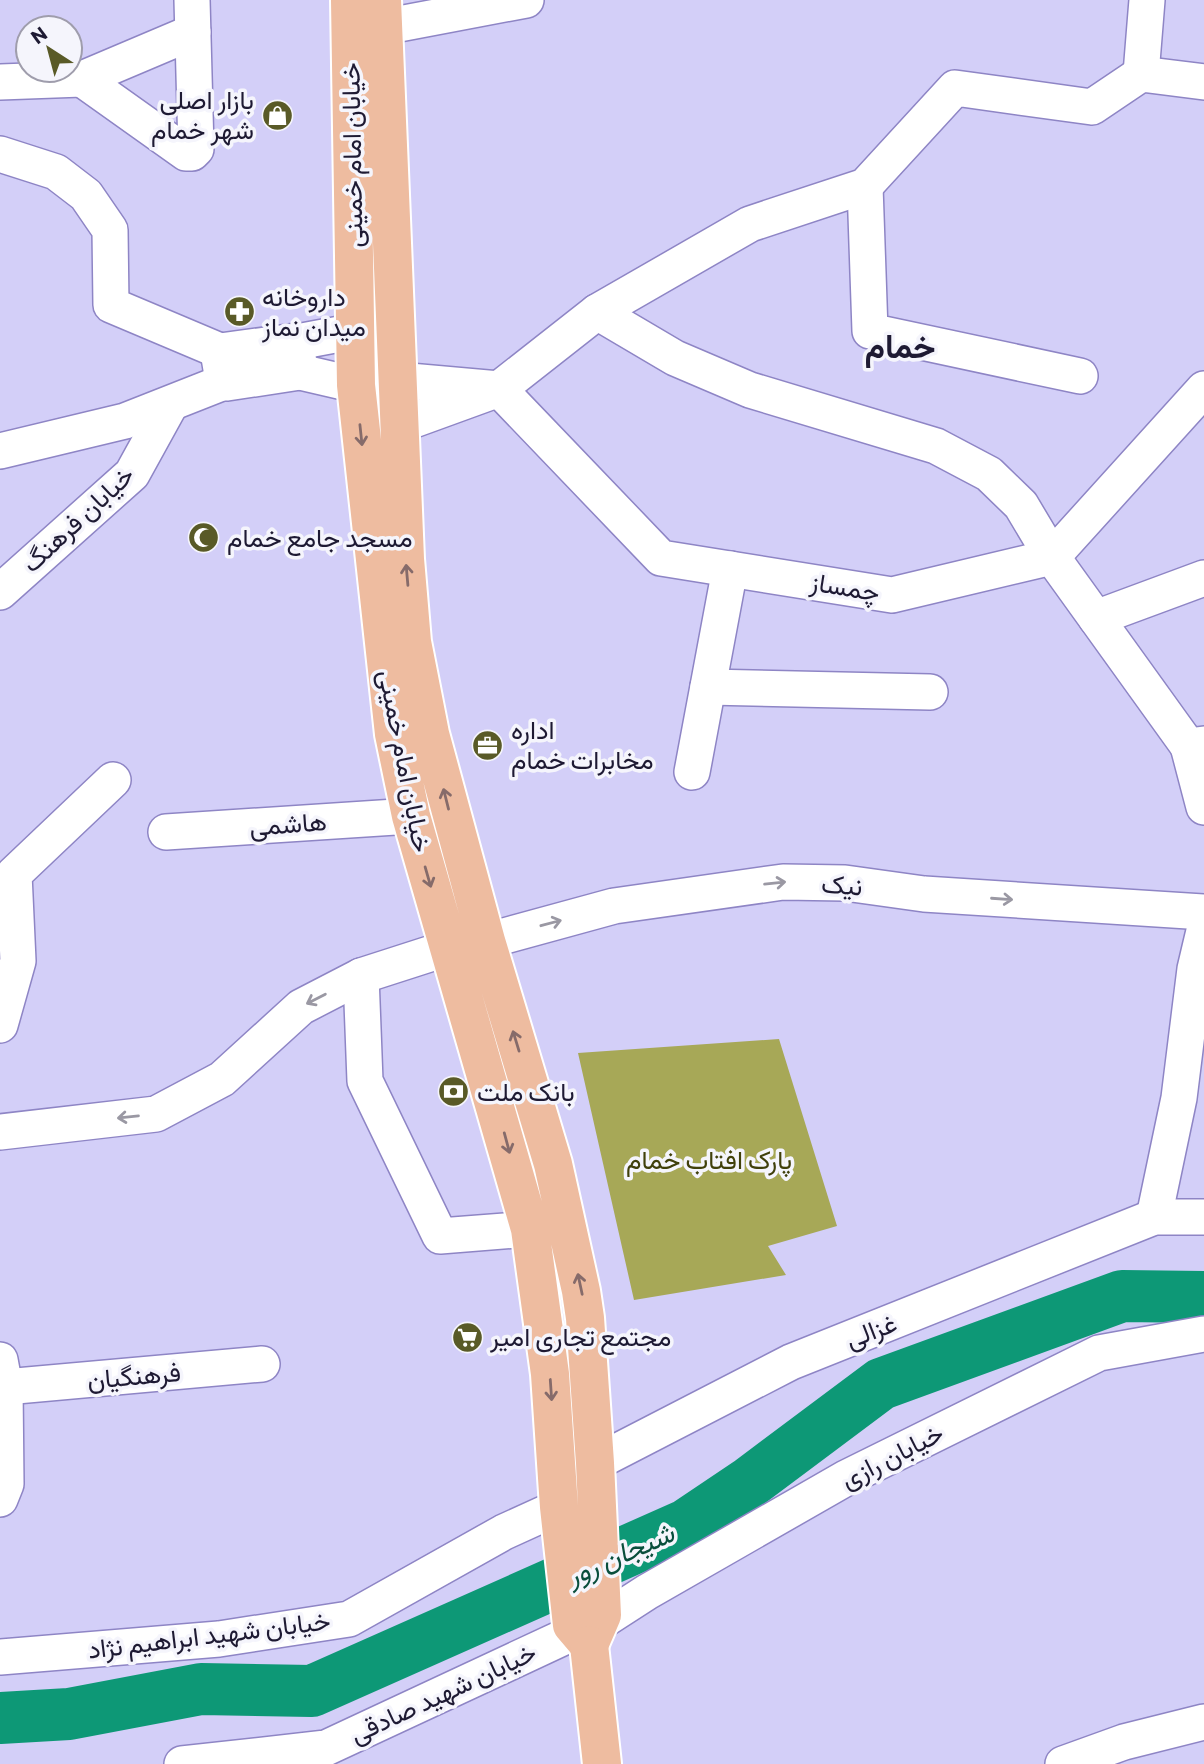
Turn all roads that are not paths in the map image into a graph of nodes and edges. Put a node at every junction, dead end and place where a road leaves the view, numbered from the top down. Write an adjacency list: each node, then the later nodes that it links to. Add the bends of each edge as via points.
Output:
1 (526, 0): 3 (street)
2 (1147, 0): 5 (street)
3 (366, 14): 12 (main road, خیابان امام خمینی); 13 (main road, خیابان امام خمینی)
4 (193, 16): 6 (street); 7 (street, via 196,149 191,153)
5 (1141, 74): 8 (street); 10 (street, via 1092,107 954,88)
6 (84, 78)
7 (84, 80)
8 (1204, 82)
9 (0, 154): 15 (street, via 56,172 86,195 110,230 111,305)
10 (865, 186): 11 (street, via 750,224); 16 (street, via 870,331)
11 (597, 312): 19 (street); 24 (street, via 675,358 750,390 936,446 989,474 1021,505)
12 (396, 330): 13 (main road); 17 (main road, خیابان امام خمینی)
13 (356, 331): 14 (street); 18 (main road, خیابان امام خمینی)
14 (298, 357): 15 (street); 18 (street)
15 (222, 366): 21 (street)
16 (1080, 376)
17 (398, 380): 19 (street); 22 (main road, خیابان امام خمینی)
18 (356, 385): 35 (main road, خیابان امام خمینی, one-way to 35, via 394,734)
19 (499, 389): 22 (street); 25 (street, چمساز, via 661,558)
20 (1204, 389): 24 (street)
21 (170, 405): 23 (street, via 125,421); 27 (street, خیابان فرهنگ, via 132,474)
22 (400, 425): 39 (main road, خیابان امام خمینی, one-way to 22, via 430,734 412,642)
23 (0, 451)
24 (1052, 557): 25 (street, چمساز, via 892,595); 28 (street)
25 (730, 569): 29 (street)
26 (1204, 578): 28 (street)
27 (0, 592)
28 (1096, 618): 31 (street)
29 (708, 687): 30 (street); 32 (street)
30 (930, 692)
31 (1196, 745): 34 (street)
32 (692, 772)
33 (113, 780): 42 (street, via 14,874 18,961)
34 (1204, 807)
35 (411, 816): 36 (street, هاشمی); 40 (main road, خیابان امام خمینی, one-way to 40)
36 (166, 832)
37 (1204, 912): 39 (street, نیک, one-way to 37, via 614,906 783,882)
38 (1204, 931): 44 (street, via 1179,1098)
39 (486, 941): 40 (street, نیک); 50 (main road, خیابان امام خمینی, one-way to 39, via 581,1291 553,1164)
40 (448, 948): 41 (street, نیک); 46 (main road, خیابان امام خمینی, one-way to 46)
41 (361, 976): 43 (street, نیک, one-way to 43, via 301,1007 222,1079 156,1114); 46 (street, via 365,1081 440,1236)
42 (0, 1025)
43 (0, 1132)
44 (1154, 1217): 45 (street, غزالی); 50 (street, غزالی, via 791,1362)
45 (1204, 1217)
46 (530, 1229): 52 (main road, خیابان امام خمینی, one-way to 52, via 550,1374)
47 (1204, 1334): 53 (street, خیابان رازی, via 1099,1353 846,1478)
48 (262, 1364): 49 (street, فرهنگیان)
49 (2, 1374): 51 (street, via 6,1484)
50 (596, 1481): 53 (main road, خیابان امام خمینی)
51 (0, 1499)
52 (559, 1507): 53 (main road, خیابان امام خمینی); 54 (street, خیابان شهید ابراهیم نژاد, via 504,1532 349,1619 219,1639)
53 (588, 1628): 56 (street, خیابان شهید صادقی, via 327,1748); 57 (main road)
54 (0, 1657)
55 (1204, 1722): 58 (street, via 1124,1742)
56 (182, 1764)
57 (602, 1764)
58 (1063, 1764)

